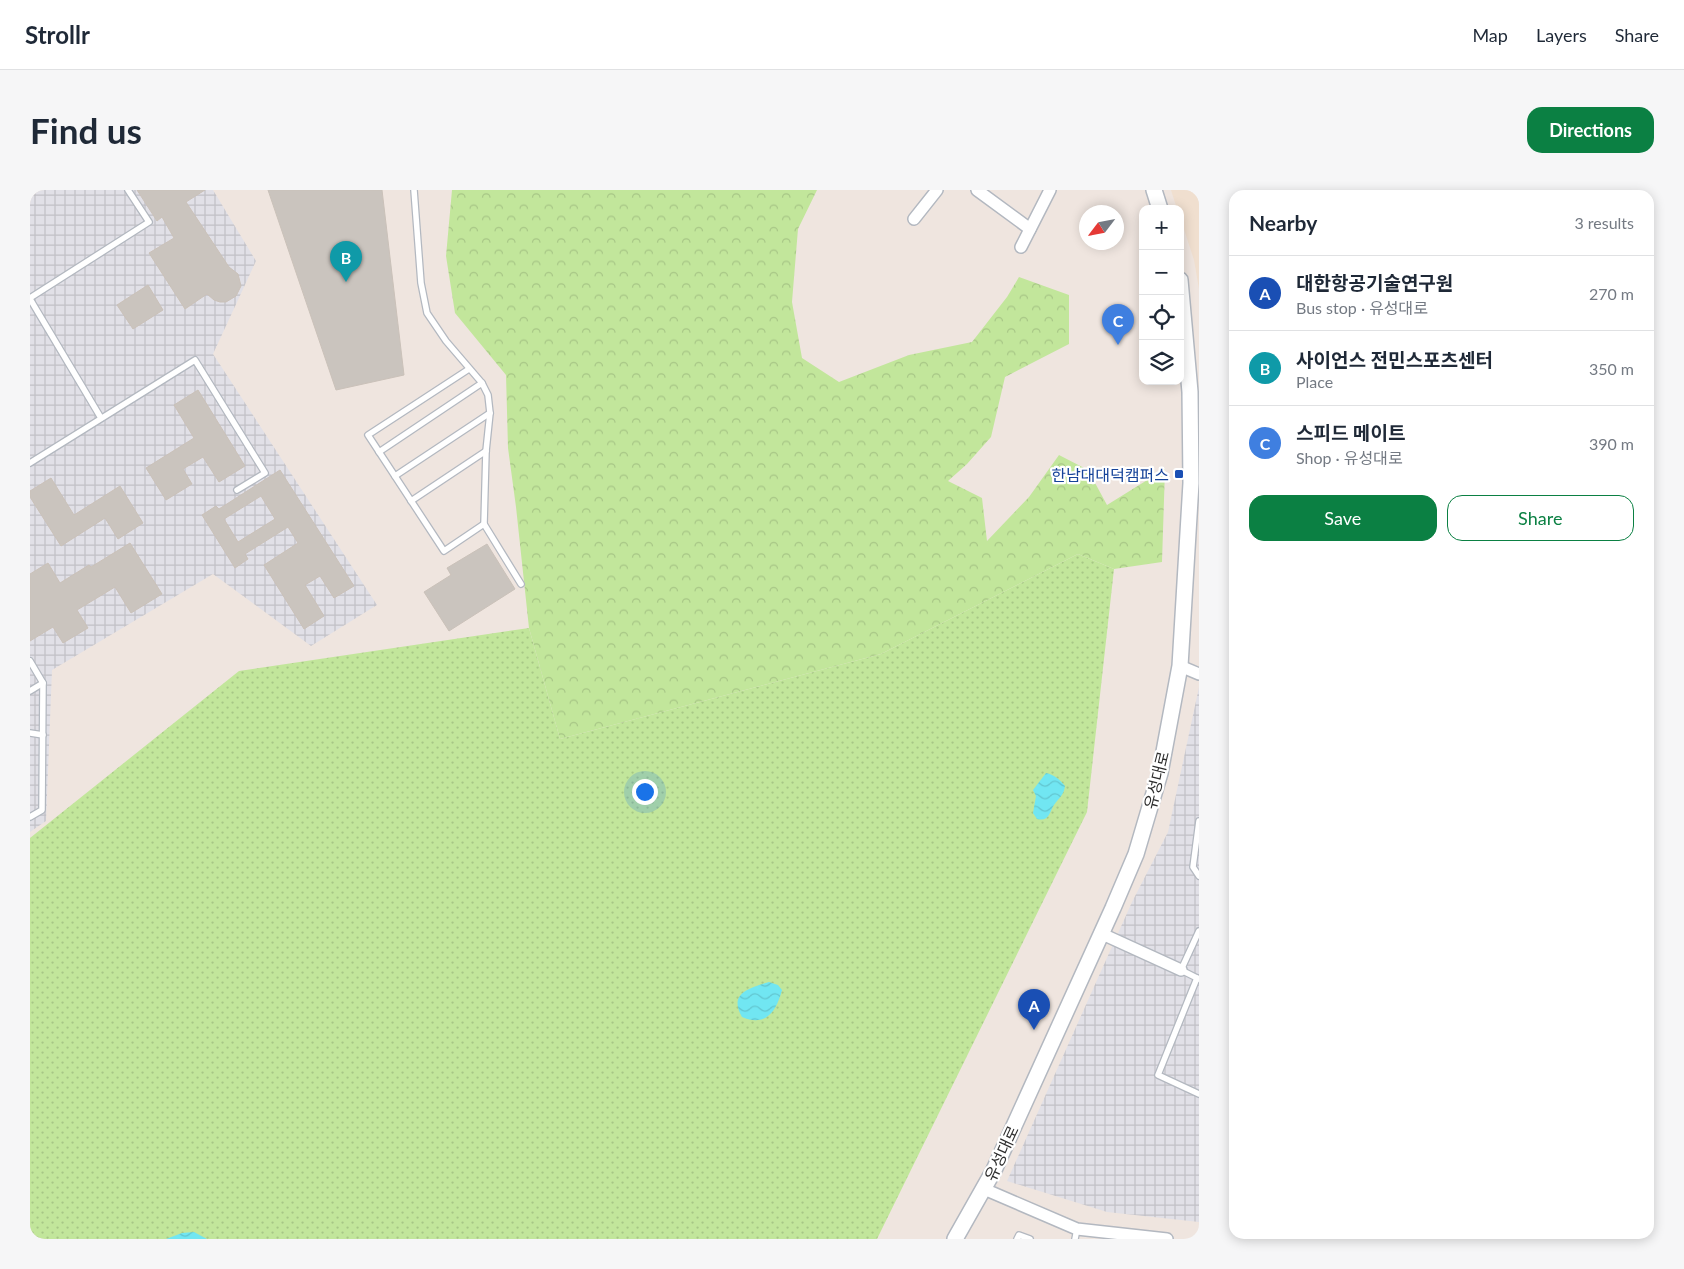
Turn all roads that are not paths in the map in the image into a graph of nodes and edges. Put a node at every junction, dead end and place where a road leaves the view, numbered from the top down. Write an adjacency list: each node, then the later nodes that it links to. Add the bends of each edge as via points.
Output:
1 (128, 190): 12 (lane, via 149,222)
2 (414, 190): 13 (lane, via 421,283 427,313)
3 (937, 190): 8 (street)
4 (977, 190): 9 (street)
5 (1050, 190): 9 (street)
6 (1154, 190): 7 (main road)
7 (1159, 205)
8 (914, 219)
9 (1030, 229): 10 (street)
10 (1021, 247)
11 (1182, 295): 15 (main road, 유성대로)
12 (30, 299): 17 (lane)
13 (469, 369): 14 (lane); 19 (lane, via 368,435)
14 (482, 383): 16 (lane, via 488,395); 19 (lane)
15 (1194, 391): 27 (main road, 유성대로)
16 (490, 412): 18 (lane); 21 (lane)
17 (101, 418): 20 (lane); 22 (lane, via 194,360 265,473)
18 (486, 451): 23 (lane); 24 (lane)
19 (379, 452): 21 (lane)
20 (30, 463)
21 (395, 476): 23 (lane)
22 (237, 490)
23 (412, 501): 24 (lane, via 444,551)
24 (484, 524): 25 (lane)
25 (521, 584)
26 (30, 661): 29 (lane)
27 (1180, 666): 28 (street); 39 (main road, 유성대로, via 1150,809 1136,854)
28 (1199, 674)
29 (43, 683): 30 (lane); 32 (lane)
30 (30, 691)
31 (30, 733): 32 (lane)
32 (43, 735): 33 (lane, via 42,810)
33 (30, 817)
34 (1199, 821): 36 (lane)
35 (1199, 851): 36 (lane)
36 (1194, 862): 37 (lane, via 1193,867)
37 (1199, 876)
38 (1199, 931): 40 (lane)
39 (1100, 933): 40 (street); 43 (main road, 유성대로)
40 (1181, 970): 41 (lane)
41 (1198, 978): 42 (lane, via 1158,1075)
42 (1199, 1094)
43 (984, 1189): 44 (street); 45 (main road, 유성대로)
44 (1076, 1234): 48 (street)
45 (955, 1239)
46 (1017, 1239): 47 (lane, via 1019,1235)
47 (1030, 1239)
48 (1167, 1239)

